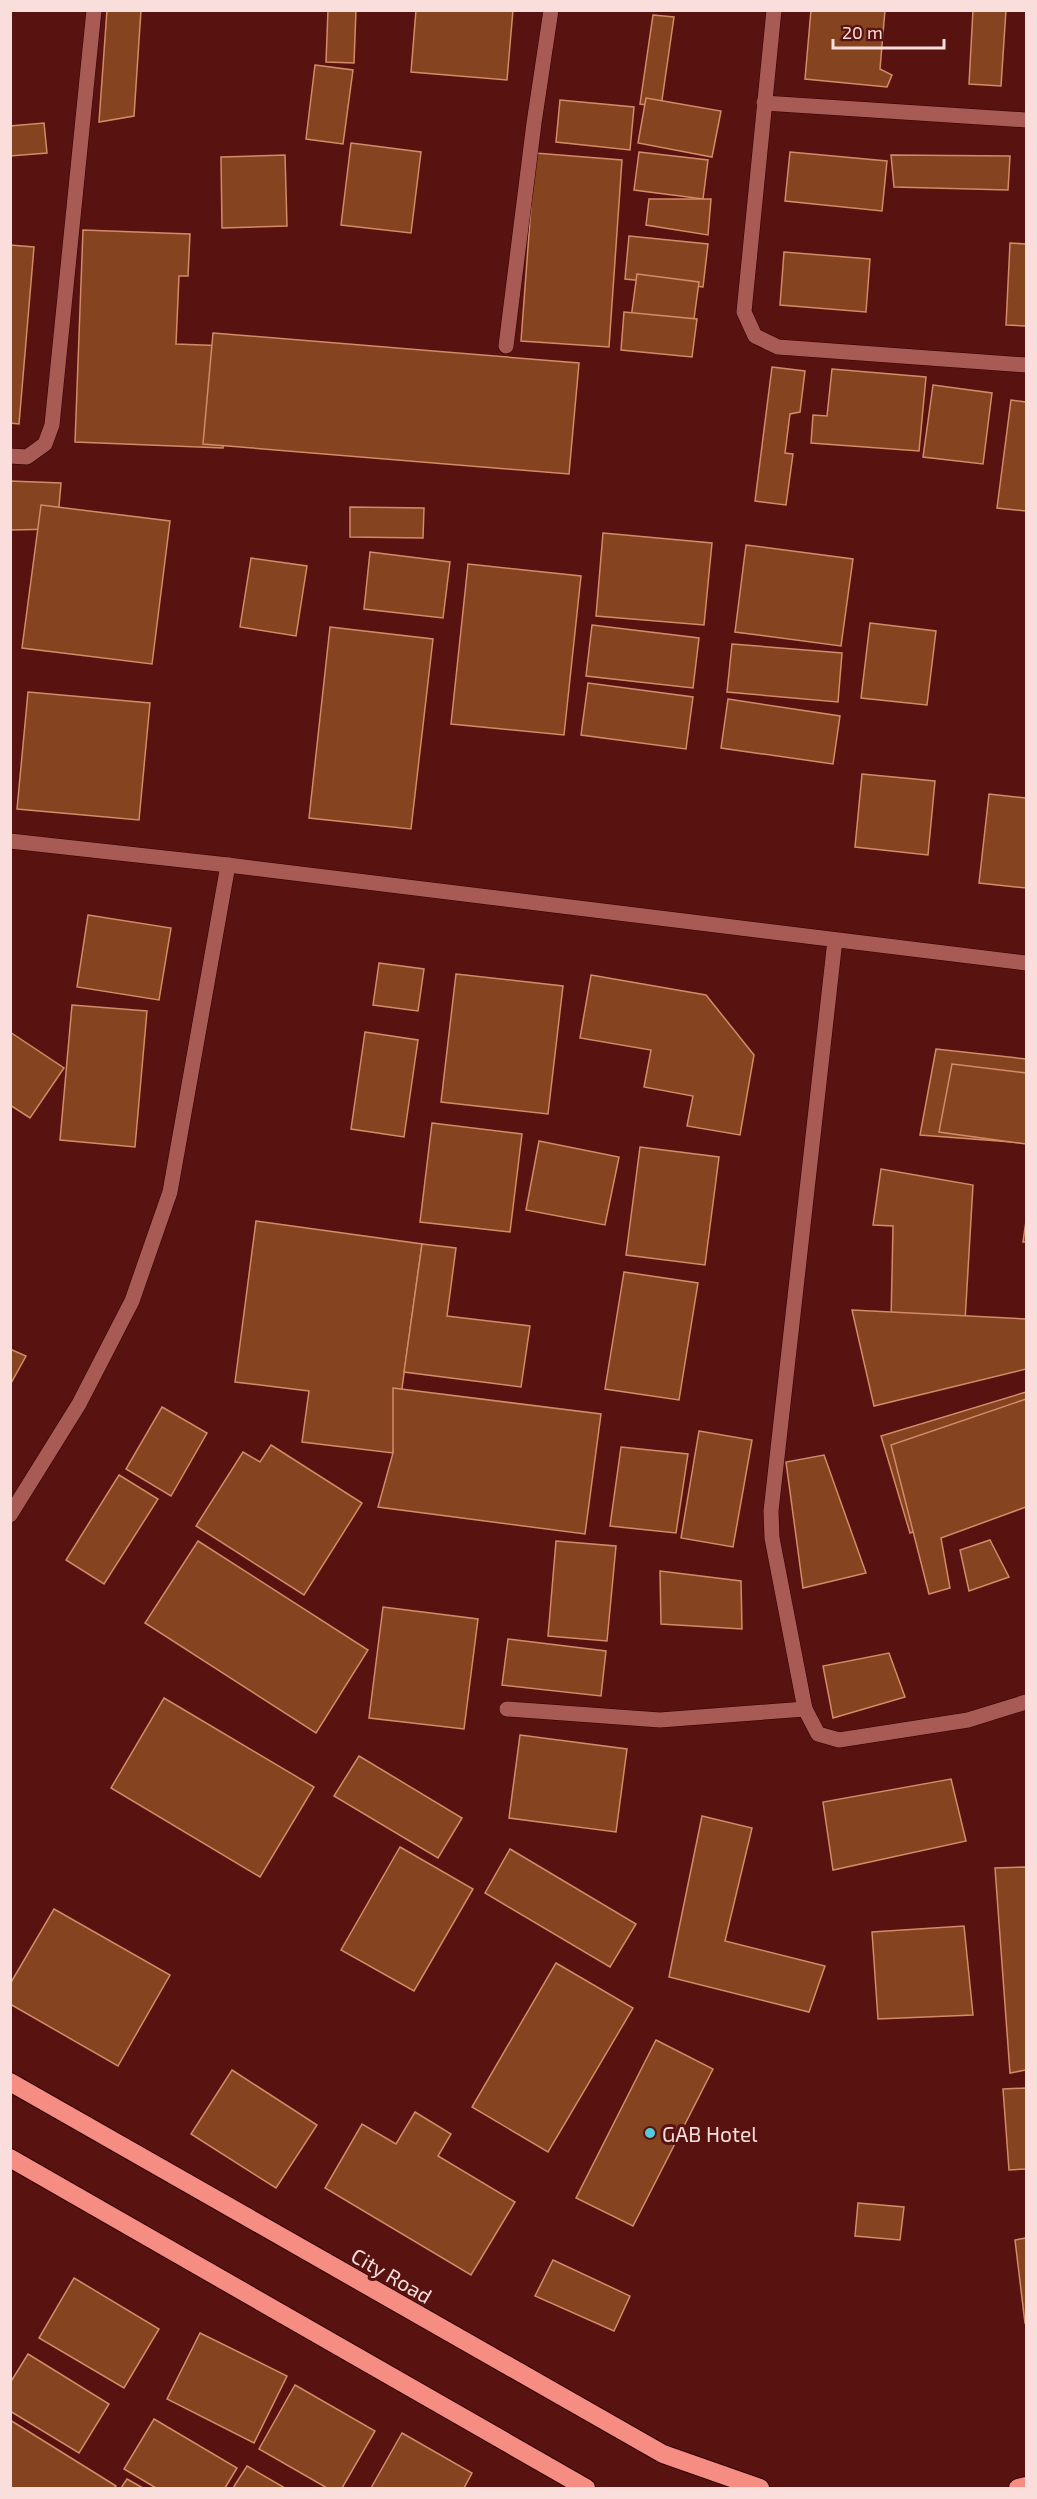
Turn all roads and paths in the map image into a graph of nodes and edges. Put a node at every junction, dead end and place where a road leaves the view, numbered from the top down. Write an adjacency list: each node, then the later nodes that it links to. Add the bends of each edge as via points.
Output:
1 (94, 10): 8 (street, via 52,425 45,444 27,457)
2 (551, 10): 6 (street)
3 (774, 10): 4 (street)
4 (764, 104): 5 (street); 7 (street, via 744,312 755,336 778,347)
5 (1026, 120)
6 (506, 346)
7 (1026, 365)
8 (10, 456)
9 (10, 841): 10 (street)
10 (228, 865): 11 (street); 13 (street, via 170,1192 132,1301 79,1404)
11 (836, 940): 12 (street); 16 (street, via 771,1511 771,1538)
12 (1026, 963)
13 (10, 1515)
14 (1026, 1702): 16 (street, via 968,1720 839,1740 818,1734)
15 (507, 1709): 16 (street, via 660,1720)
16 (805, 1709)
17 (10, 2082): 21 (highway, City Road, via 663,2454)
18 (10, 2158): 20 (highway)
19 (1026, 2486): 22 (highway)
20 (586, 2488)
21 (760, 2488)
22 (1018, 2488)

